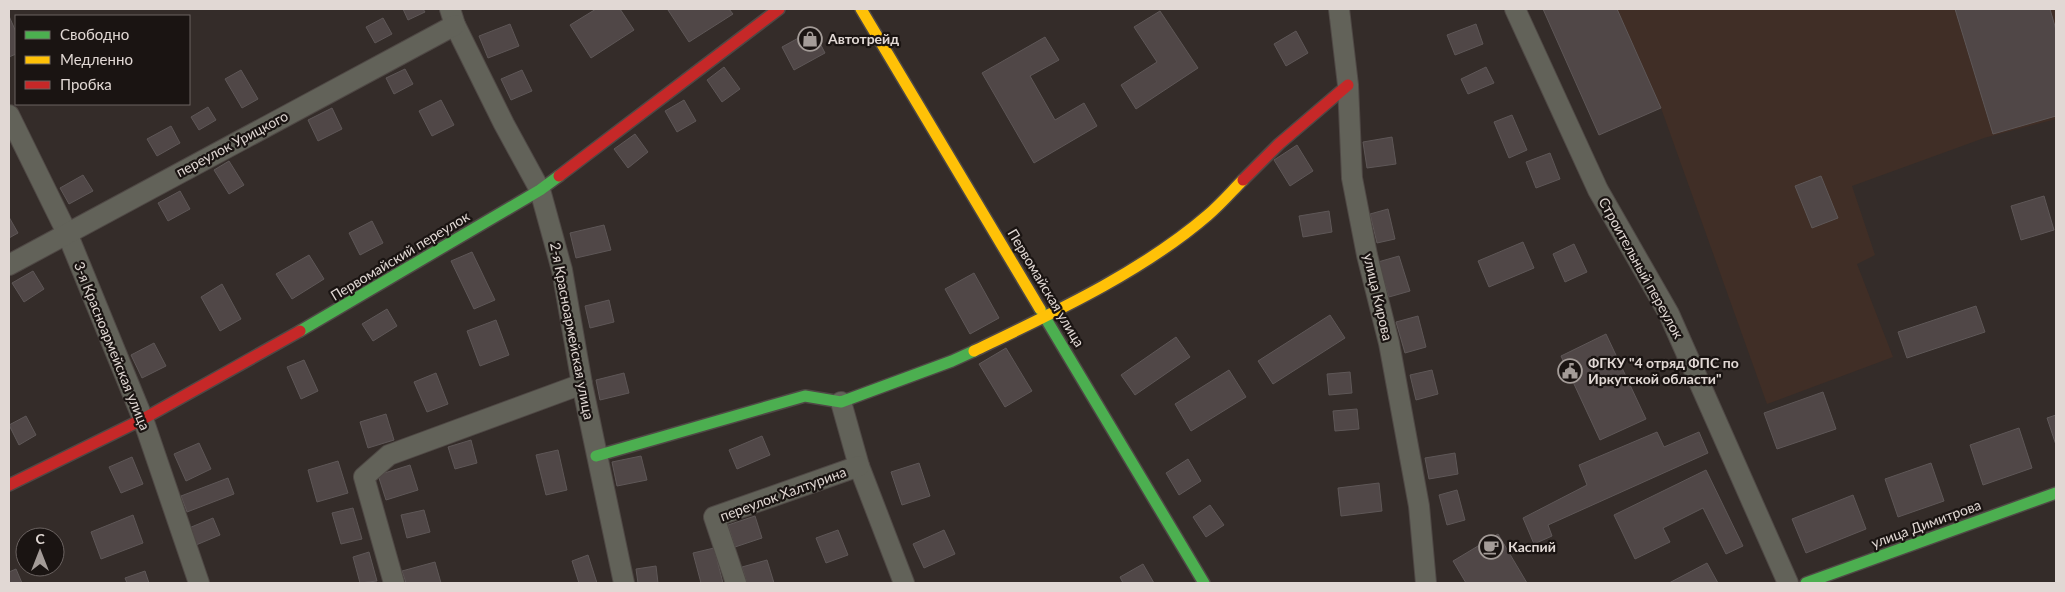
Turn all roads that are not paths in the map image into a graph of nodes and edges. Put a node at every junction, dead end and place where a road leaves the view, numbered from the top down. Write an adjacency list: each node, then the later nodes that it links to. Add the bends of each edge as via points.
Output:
1 (779, 9): 8 (street, Первомайский переулок)
2 (861, 9): 11 (street, Первомайская улица)
3 (1339, 9): 6 (street, улица Кирова)
4 (1515, 9): 26 (street, Строительный переулок, via 1598,190 1669,314)
5 (452, 17): 8 (street, 2-я Красноармейская улица); 9 (street, переулок Урицкого)
6 (1348, 86): 11 (street, via 1280,144 1208,215 1146,261); 25 (street, улица Кирова, via 1352,178 1389,343 1418,506)
7 (9, 115): 9 (street, 3-я Красноармейская улица)
8 (540, 190): 12 (street, 2-я Красноармейская улица, via 562,270); 14 (street, Первомайский переулок, via 338,310)
9 (67, 232): 10 (street, переулок Урицкого); 14 (street, 3-я Красноармейская улица)
10 (9, 265)
11 (1045, 317): 13 (street, via 952,360); 24 (street, Первомайская улица)
12 (582, 384): 15 (street, 2-я Красноармейская улица); 20 (street, via 389,455 364,477)
13 (840, 402): 15 (street, via 805,396); 16 (street)
14 (143, 419): 17 (street, Первомайский переулок); 19 (street, 3-я Красноармейская улица)
15 (596, 456): 21 (street, 2-я Красноармейская улица)
16 (859, 466): 22 (street, переулок Халтурина, via 714,517); 23 (street)
17 (9, 485)
18 (2056, 493): 27 (street, улица Димитрова)
19 (199, 583)
20 (394, 583)
21 (624, 583)
22 (736, 583)
23 (904, 583)
24 (1204, 583)
25 (1426, 583)
26 (1788, 583)
27 (1806, 583)

